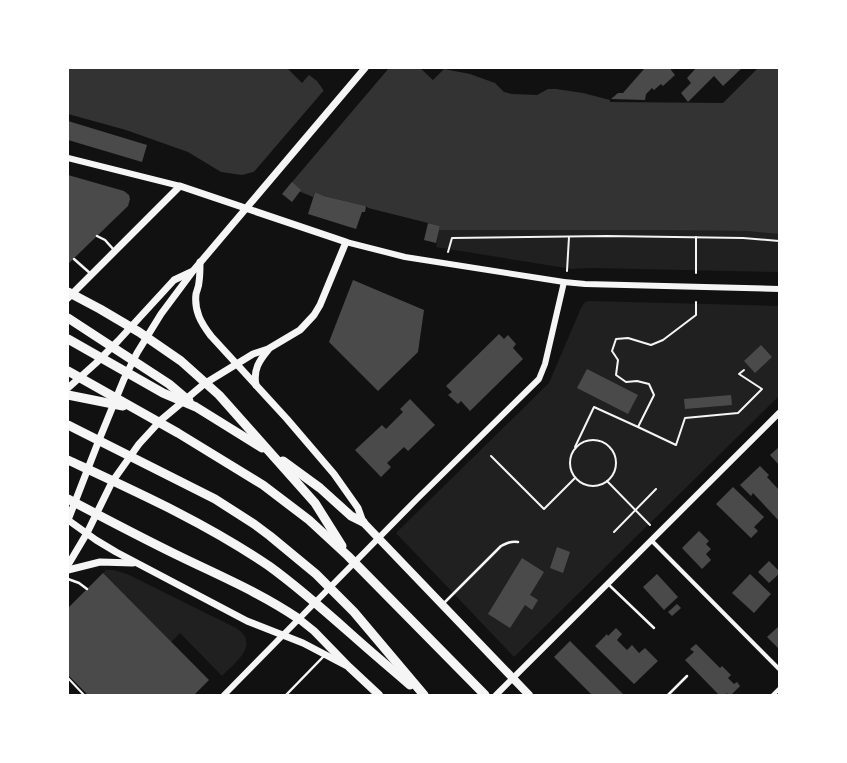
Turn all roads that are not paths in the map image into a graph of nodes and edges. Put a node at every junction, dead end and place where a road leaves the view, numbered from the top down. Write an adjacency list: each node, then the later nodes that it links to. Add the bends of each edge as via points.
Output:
1 (365, 68): 8 (main road)
2 (68, 158): 3 (street)
3 (180, 186): 5 (main road); 6 (main road)
4 (97, 236): 6 (lane, via 105,240)
5 (346, 242): 11 (street, via 405,256); 17 (main road, via 314,316 300,330)
6 (115, 251): 10 (main road)
7 (74, 259): 10 (lane)
8 (200, 262): 9 (main road); 18 (main road, via 195,304 198,317 211,336)
9 (193, 271): 21 (main road, via 174,280 113,346); 29 (main road, via 161,314 130,367)
10 (92, 274): 14 (main road)
11 (564, 282): 12 (street); 32 (street, via 545,364 538,379)
12 (779, 289)
13 (68, 292): 35 (highway, via 139,332 181,361 219,395 316,503)
14 (68, 298)
15 (68, 318): 23 (highway, via 169,384)
16 (68, 339): 23 (highway, via 163,393)
17 (268, 350): 18 (main road, via 253,354); 20 (main road, via 256,367)
18 (237, 364): 20 (main road); 31 (main road, via 194,392 161,420 139,444 112,482)
19 (68, 371): 24 (highway)
20 (257, 387): 30 (main road, via 334,474 358,508)
21 (68, 388)
22 (68, 395): 24 (highway)
23 (196, 407): 30 (highway, via 285,463 320,488 351,516)
24 (130, 408): 35 (highway, via 263,485 309,520)
25 (778, 415): 33 (street)
26 (68, 425): 55 (highway, via 215,499 270,536 316,574 354,612)
27 (68, 460): 55 (highway, via 180,512 250,554 313,600)
28 (68, 499): 43 (highway, via 231,579)
29 (68, 520): 31 (main road)
30 (363, 522): 32 (main road)
31 (87, 533): 36 (main road); 37 (main road)
32 (378, 538): 42 (main road); 43 (street)
33 (651, 540): 40 (street); 48 (street)
34 (518, 542): 42 (lane, via 507,542 501,546)
35 (348, 556): 56 (highway)
36 (137, 563): 38 (main road, via 100,562); 45 (main road, via 247,621)
37 (68, 565)
38 (68, 570)
39 (68, 579): 41 (lane)
40 (608, 583): 44 (lane); 50 (street)
41 (87, 589)
42 (442, 605): 50 (main road)
43 (299, 619): 45 (street); 47 (main road)
44 (654, 628)
45 (283, 636): 46 (main road); 52 (street)
46 (326, 654): 47 (main road); 53 (lane)
47 (349, 667): 54 (main road)
48 (779, 669)
49 (687, 676): 59 (lane)
50 (512, 678): 57 (street); 58 (main road)
51 (779, 689): 60 (street)
52 (224, 695)
53 (286, 695)
54 (379, 695)
55 (423, 695)
56 (485, 695)
57 (496, 695)
58 (529, 695)
59 (668, 695)
60 (773, 695)

